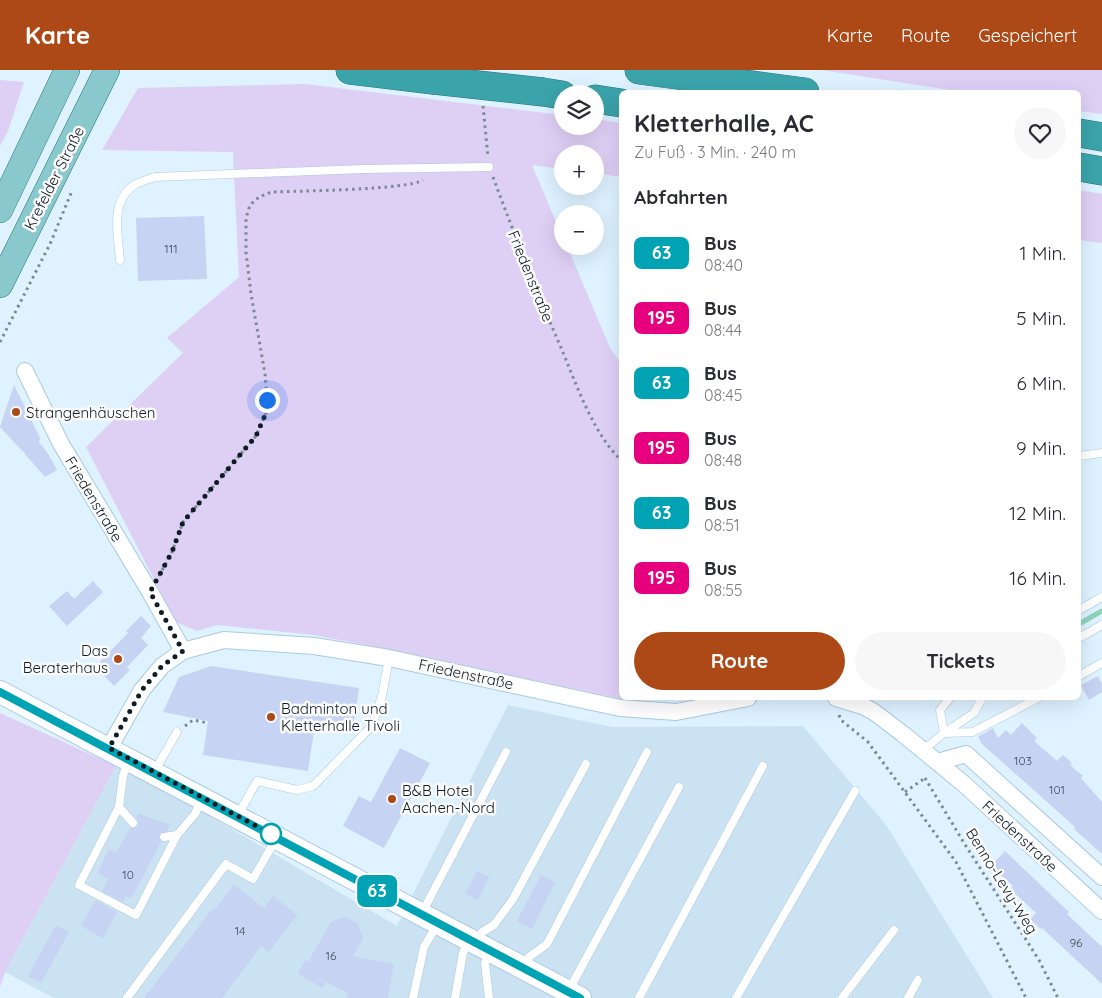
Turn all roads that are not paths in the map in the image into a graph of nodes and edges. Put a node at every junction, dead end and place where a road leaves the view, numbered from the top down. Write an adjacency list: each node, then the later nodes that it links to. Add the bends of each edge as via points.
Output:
1 (67, 70): 14 (main road)
2 (107, 70): 16 (main road, Krefelder Straße)
3 (350, 70): 6 (highway, bridge)
4 (639, 70): 5 (highway)
5 (790, 90)
6 (553, 94)
7 (604, 100): 8 (highway)
8 (619, 102)
9 (1081, 133): 10 (highway)
10 (1102, 137)
11 (489, 167): 15 (lane, via 155,177 136,184 122,196 117,214)
12 (1081, 167): 13 (highway)
13 (1102, 171)
14 (0, 210)
15 (120, 260)
16 (0, 285)
17 (25, 371): 24 (street, Friedenstraße, via 61,444)
18 (1102, 451): 19 (lane)
19 (1081, 456)
20 (1102, 597): 21 (lane)
21 (1081, 609)
22 (1102, 625): 23 (lane)
23 (1081, 637)
24 (183, 651): 25 (street, Friedenstraße, via 224,640 314,646); 36 (street, Friedenstraße, via 162,666 142,690)
25 (389, 658): 29 (street, Friedenstraße, via 620,708 676,712); 49 (lane, via 372,726 313,786 297,790 257,781)
26 (1102, 663): 27 (lane)
27 (1081, 675)
28 (0, 692): 36 (street)
29 (738, 700)
30 (847, 700): 37 (street, Friedenstraße, via 874,712)
31 (948, 700): 35 (lane, via 940,710)
32 (981, 700): 35 (lane, via 974,713)
33 (1034, 700): 35 (lane, via 973,732)
34 (177, 732): 44 (lane)
35 (944, 733): 37 (lane)
36 (109, 748): 40 (street)
37 (923, 750): 41 (street, Friedenstraße)
38 (506, 752): 56 (lane)
39 (647, 752): 59 (lane, via 547,944 529,957)
40 (129, 759): 44 (street); 48 (lane)
41 (938, 762): 54 (street, Friedenstraße, via 966,754); 55 (street, Friedenstraße)
42 (586, 764): 58 (lane, via 513,899 494,924 482,932)
43 (763, 766): 66 (lane)
44 (154, 772): 47 (street)
45 (679, 787): 61 (lane)
46 (855, 791): 67 (lane)
47 (203, 798): 49 (street); 51 (lane, via 195,814)
48 (119, 807): 50 (lane); 51 (lane, via 79,885 136,914)
49 (238, 817): 53 (street)
50 (133, 822)
51 (177, 834): 52 (lane)
52 (164, 837)
53 (277, 837): 56 (street); 62 (lane, via 253,879 226,864)
54 (1102, 877)
55 (1102, 911)
56 (430, 919): 58 (street); 63 (lane)
57 (894, 930): 68 (lane)
58 (478, 945): 59 (street); 64 (lane, via 463,953); 65 (lane, via 485,963)
59 (523, 968): 61 (street)
60 (918, 980): 69 (lane)
61 (574, 995)
62 (127, 998)
63 (413, 998)
64 (455, 998)
65 (489, 998)
66 (639, 998)
67 (736, 998)
68 (842, 998)
69 (908, 998)

